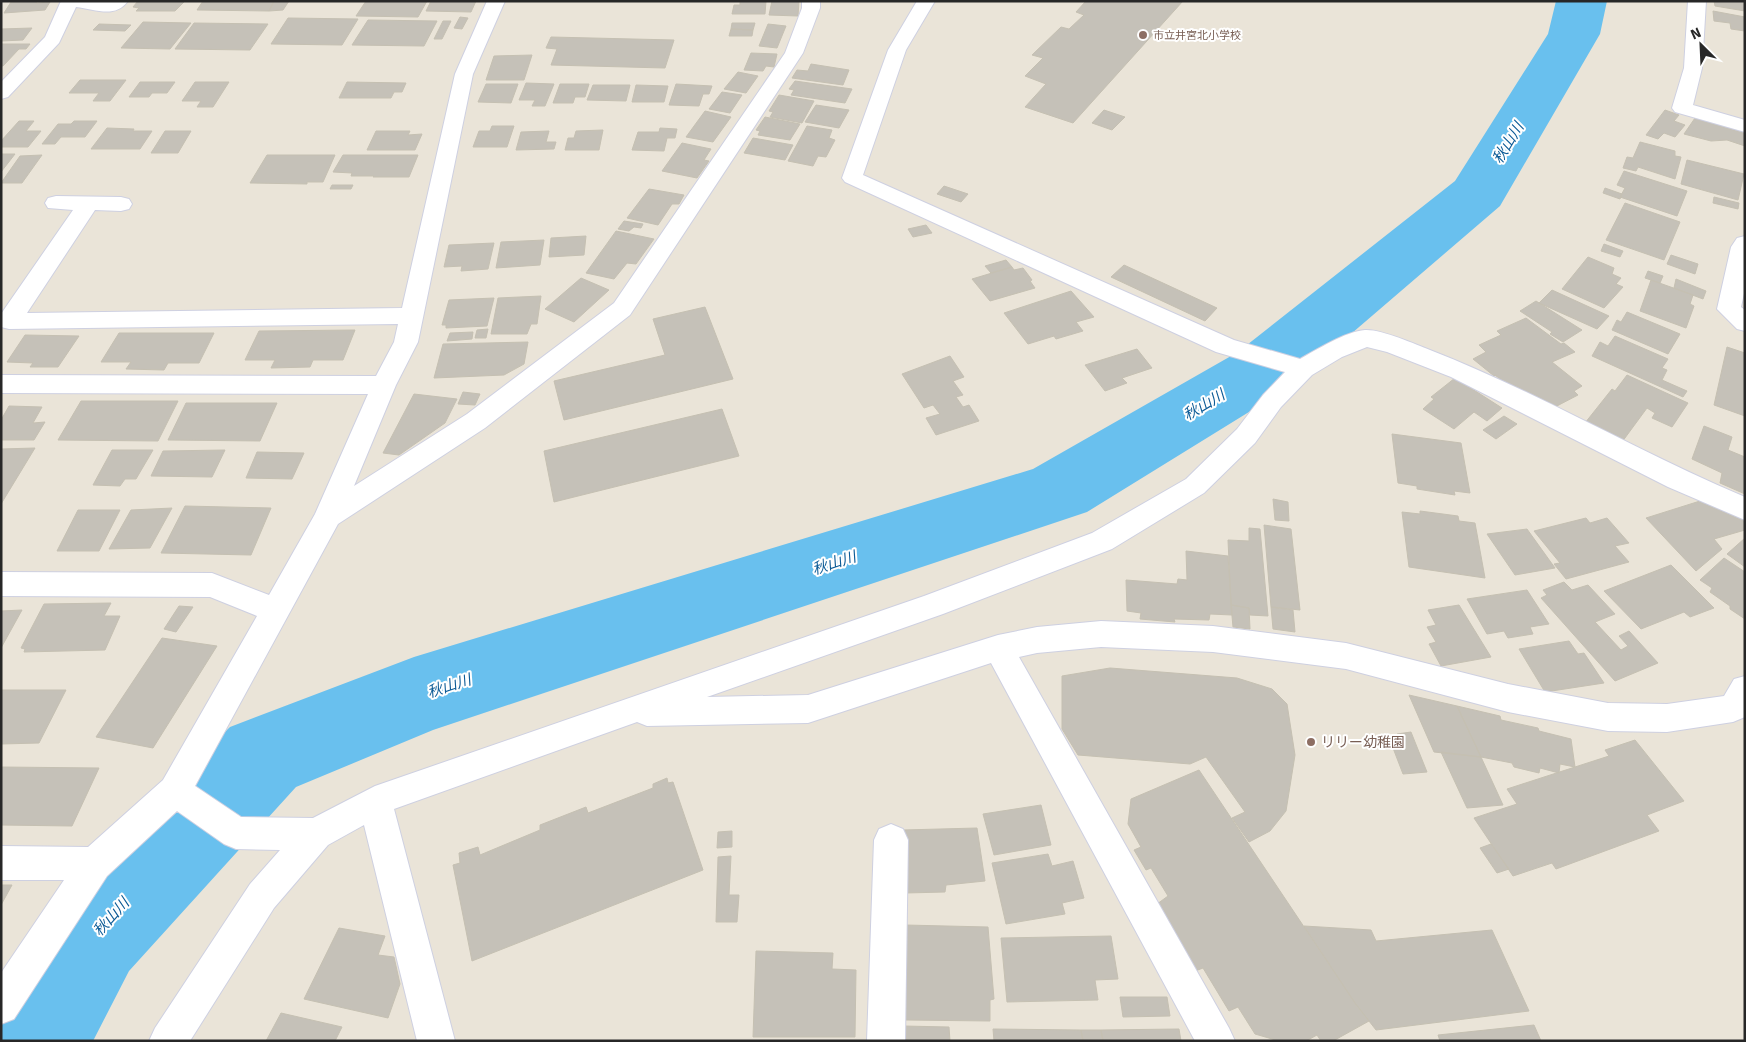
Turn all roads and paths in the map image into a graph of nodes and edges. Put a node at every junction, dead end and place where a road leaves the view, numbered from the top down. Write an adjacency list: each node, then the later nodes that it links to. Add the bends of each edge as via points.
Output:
1 (70, 1): 8 (street, via 53,39)
2 (74, 1): 3 (street, via 113,7)
3 (119, 1)
4 (496, 1): 14 (street, via 464,74)
5 (811, 1): 20 (street, via 794,54 622,309 476,421)
6 (926, 1): 16 (street, via 897,50 852,178 1225,346)
7 (1697, 1): 9 (street, via 1693,68 1682,108)
8 (1, 93)
9 (1745, 126)
10 (56, 203): 11 (street)
11 (88, 204): 12 (street); 14 (street, via 9,321)
12 (121, 204)
13 (1745, 243): 15 (street, via 1729,309)
14 (412, 316): 18 (street, via 406,342)
15 (1745, 323)
16 (1303, 369): 19 (street, via 1333,351 1366,338 1394,345 1460,371 1676,480); 25 (street, via 1272,400 1246,436 1195,486 1102,541 906,615)
17 (1, 384): 18 (street)
18 (384, 385): 20 (street)
19 (1745, 509)
20 (328, 516): 22 (street)
21 (1, 584): 22 (street, via 212,585)
22 (276, 611): 26 (street)
23 (998, 648): 24 (street, via 1037,640 1101,634 1213,639 1346,656 1508,698 1608,717 1667,718 1733,708); 25 (street, via 808,709); 36 (street)
24 (1745, 689)
25 (620, 713): 27 (street)
26 (176, 791): 28 (street, via 236,833); 31 (street)
27 (375, 802): 28 (street); 34 (street)
28 (316, 834): 33 (street, via 262,896)
29 (891, 840): 35 (street)
30 (1, 863): 31 (street)
31 (95, 864): 32 (street)
32 (1, 1006)
33 (168, 1041)
34 (436, 1041)
35 (886, 1041)
36 (1216, 1041)

